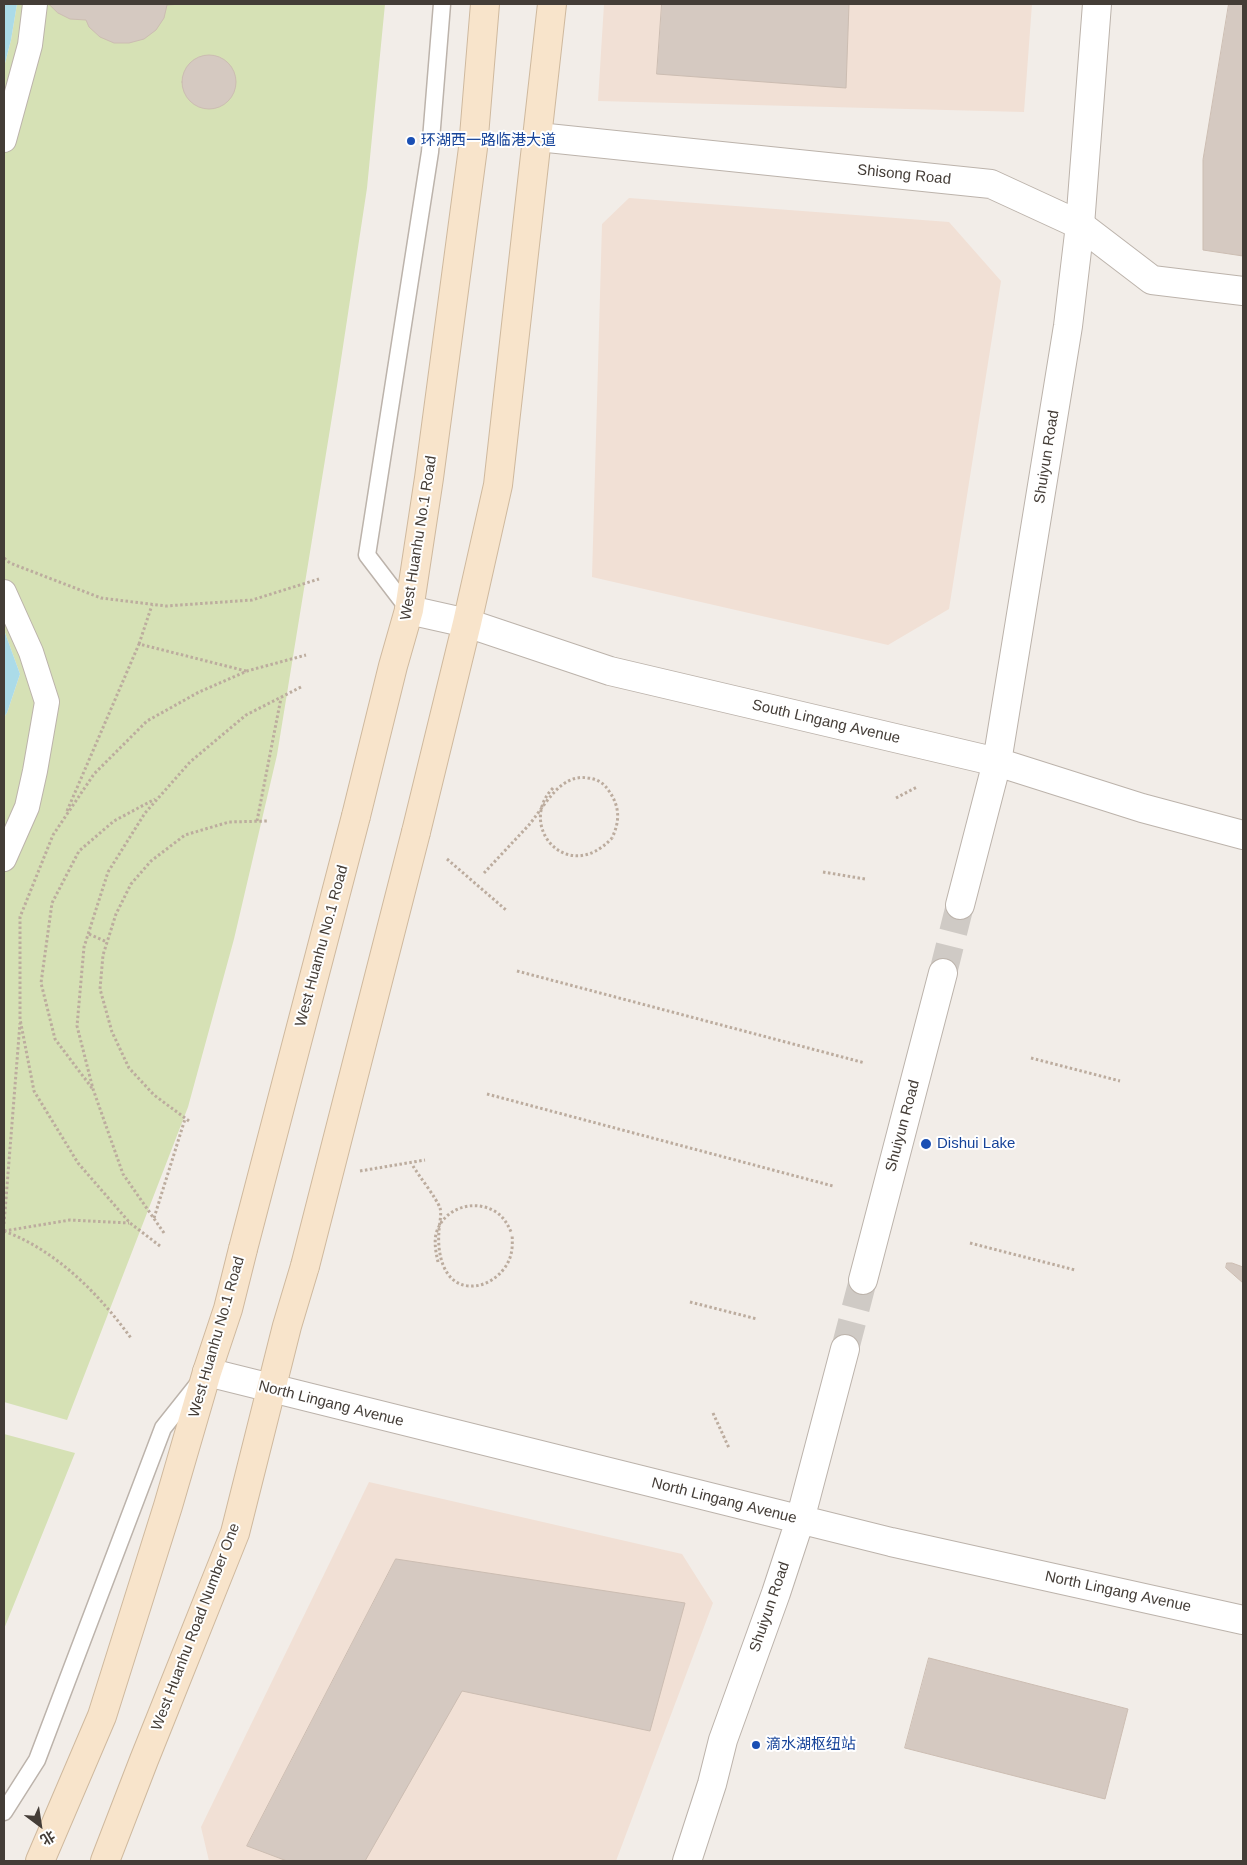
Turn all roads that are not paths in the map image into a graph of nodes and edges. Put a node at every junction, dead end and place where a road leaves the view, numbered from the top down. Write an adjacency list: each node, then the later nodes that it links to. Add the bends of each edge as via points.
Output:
1 (36, 4): 7 (street, via 30,45)
2 (442, 4): 11 (lane, via 430,152 367,555)
3 (485, 4): 11 (main road, West Huanhu No.1 Road, via 473,148)
4 (552, 4): 6 (main road)
5 (1097, 4): 8 (street, Shuiyun Road)
6 (538, 137): 8 (street, Shisong Road, via 991,184); 12 (main road, via 498,485)
7 (4, 140)
8 (1080, 225): 9 (street, Shisong Road, via 1152,280); 13 (street, Shuiyun Road, via 1068,326)
9 (1243, 291)
10 (4, 592): 15 (street, via 31,652 47,702 27,807)
11 (409, 610): 12 (street, South Lingang Avenue); 20 (main road, West Huanhu No.1 Road, bridge, via 228,1309)
12 (467, 623): 13 (street, South Lingang Avenue, via 610,671); 21 (main road, bridge)
13 (997, 762): 14 (street, South Lingang Avenue, via 1142,808); 16 (street, Shuiyun Road)
14 (1243, 835)
15 (4, 859)
16 (960, 905)
17 (943, 973): 18 (street, Shuiyun Road)
18 (863, 1280)
19 (845, 1349): 22 (street, Shuiyun Road)
20 (207, 1372): 21 (street, North Lingang Avenue); 24 (lane, via 163,1428 37,1760); 25 (main road, West Huanhu No.1 Road, via 102,1716)
21 (271, 1389): 22 (street, North Lingang Avenue); 26 (main road, West Huanhu Road Number One, via 235,1532)
22 (800, 1520): 23 (street, North Lingang Avenue); 27 (street, Shuiyun Road, via 723,1740)
23 (1243, 1620)
24 (4, 1812)
25 (40, 1861)
26 (105, 1861)
27 (687, 1861)

